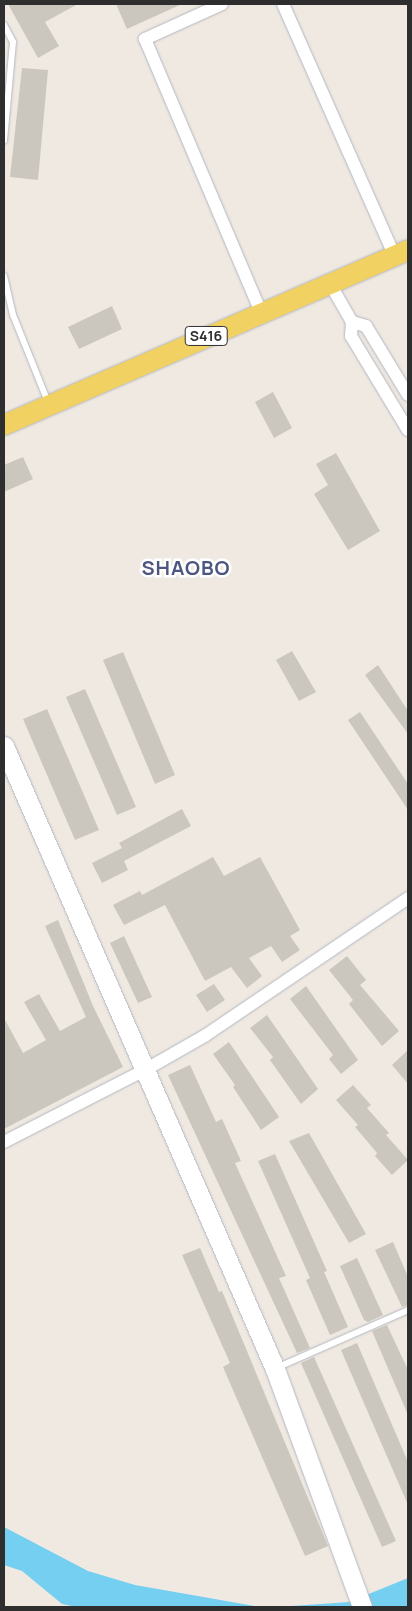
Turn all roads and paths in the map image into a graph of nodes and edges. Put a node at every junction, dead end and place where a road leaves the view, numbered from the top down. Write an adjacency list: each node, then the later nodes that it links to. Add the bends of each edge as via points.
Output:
1 (222, 4): 8 (street, via 146,39)
2 (283, 4): 5 (street)
3 (4, 26): 4 (lane, via 13,42)
4 (4, 141)
5 (401, 252): 7 (main road, S416)
6 (4, 276): 11 (lane, via 13,315)
7 (329, 282): 8 (main road, S416); 9 (street)
8 (261, 312): 11 (main road, S416)
9 (352, 322): 10 (street, via 366,326); 13 (street, via 351,336)
10 (408, 395)
11 (49, 405): 12 (main road, S416)
12 (4, 425)
13 (408, 430)
14 (4, 746): 16 (main road)
15 (408, 898): 16 (street, via 206,1035)
16 (145, 1070): 17 (street); 19 (main road)
17 (4, 1142)
18 (408, 1310): 19 (lane)
19 (275, 1369): 20 (main road)
20 (362, 1607)

